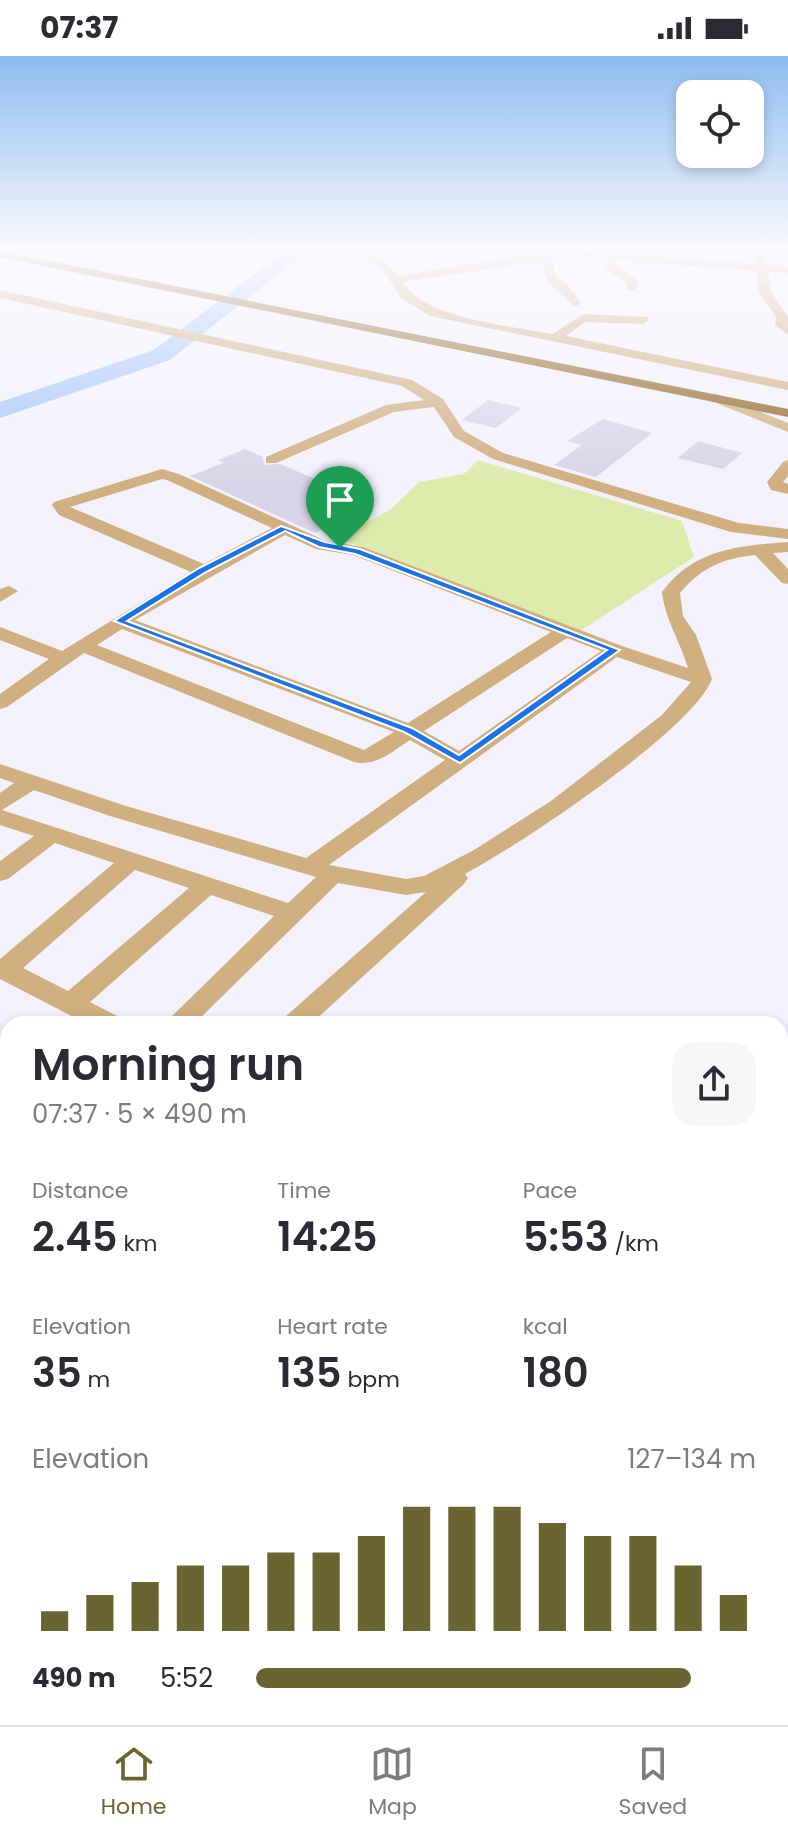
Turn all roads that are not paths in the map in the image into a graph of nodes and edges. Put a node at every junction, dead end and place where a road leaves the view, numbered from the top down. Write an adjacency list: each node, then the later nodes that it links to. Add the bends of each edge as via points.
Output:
1 (150, 328): 7 (street)
2 (364, 328): 9 (highway)
3 (435, 328): 10 (highway)
4 (505, 328): 6 (street)
5 (570, 328): 6 (street)
6 (554, 338): 8 (street)
7 (413, 386): 11 (street); 11 (street, via 373,409 311,432 271,460 391,408)
8 (788, 386)
9 (716, 398): 12 (street)
10 (788, 398)
11 (438, 402): 16 (street, via 459,434 498,456 737,528)
12 (787, 426)
13 (788, 465): 14 (street, via 775,482)
14 (788, 489)
15 (285, 528): 19 (street); 19 (street, via 162,474 60,505 65,512); 22 (street)
16 (788, 534)
17 (788, 547): 18 (street)
18 (759, 549): 20 (street); 27 (street, via 708,558 687,571 671,592 674,616 687,635)
19 (202, 570): 21 (street)
20 (788, 579)
21 (119, 621): 24 (street); 29 (street)
22 (565, 631): 25 (street); 29 (street)
23 (0, 633): 26 (street)
24 (81, 645): 26 (street); 29 (street, via 353,755 372,755)
25 (615, 650): 27 (street); 30 (street)
26 (63, 658): 28 (street)
27 (702, 679): 36 (street, via 669,719 559,806)
28 (0, 703)
29 (408, 730): 30 (street)
30 (460, 760): 38 (street)
31 (0, 771): 32 (street)
32 (32, 781): 33 (street); 38 (street)
33 (0, 804)
34 (0, 817): 35 (street)
35 (52, 834): 37 (street); 39 (street)
36 (482, 855): 38 (street, via 430,883 406,887); 46 (street)
37 (132, 860): 40 (street); 42 (street)
38 (322, 870): 41 (street)
39 (0, 873)
40 (207, 885): 41 (street); 43 (street)
41 (292, 913): 45 (street)
42 (2, 969): 43 (street)
43 (71, 1004): 44 (street)
44 (94, 1016)
45 (185, 1016)
46 (303, 1016)

